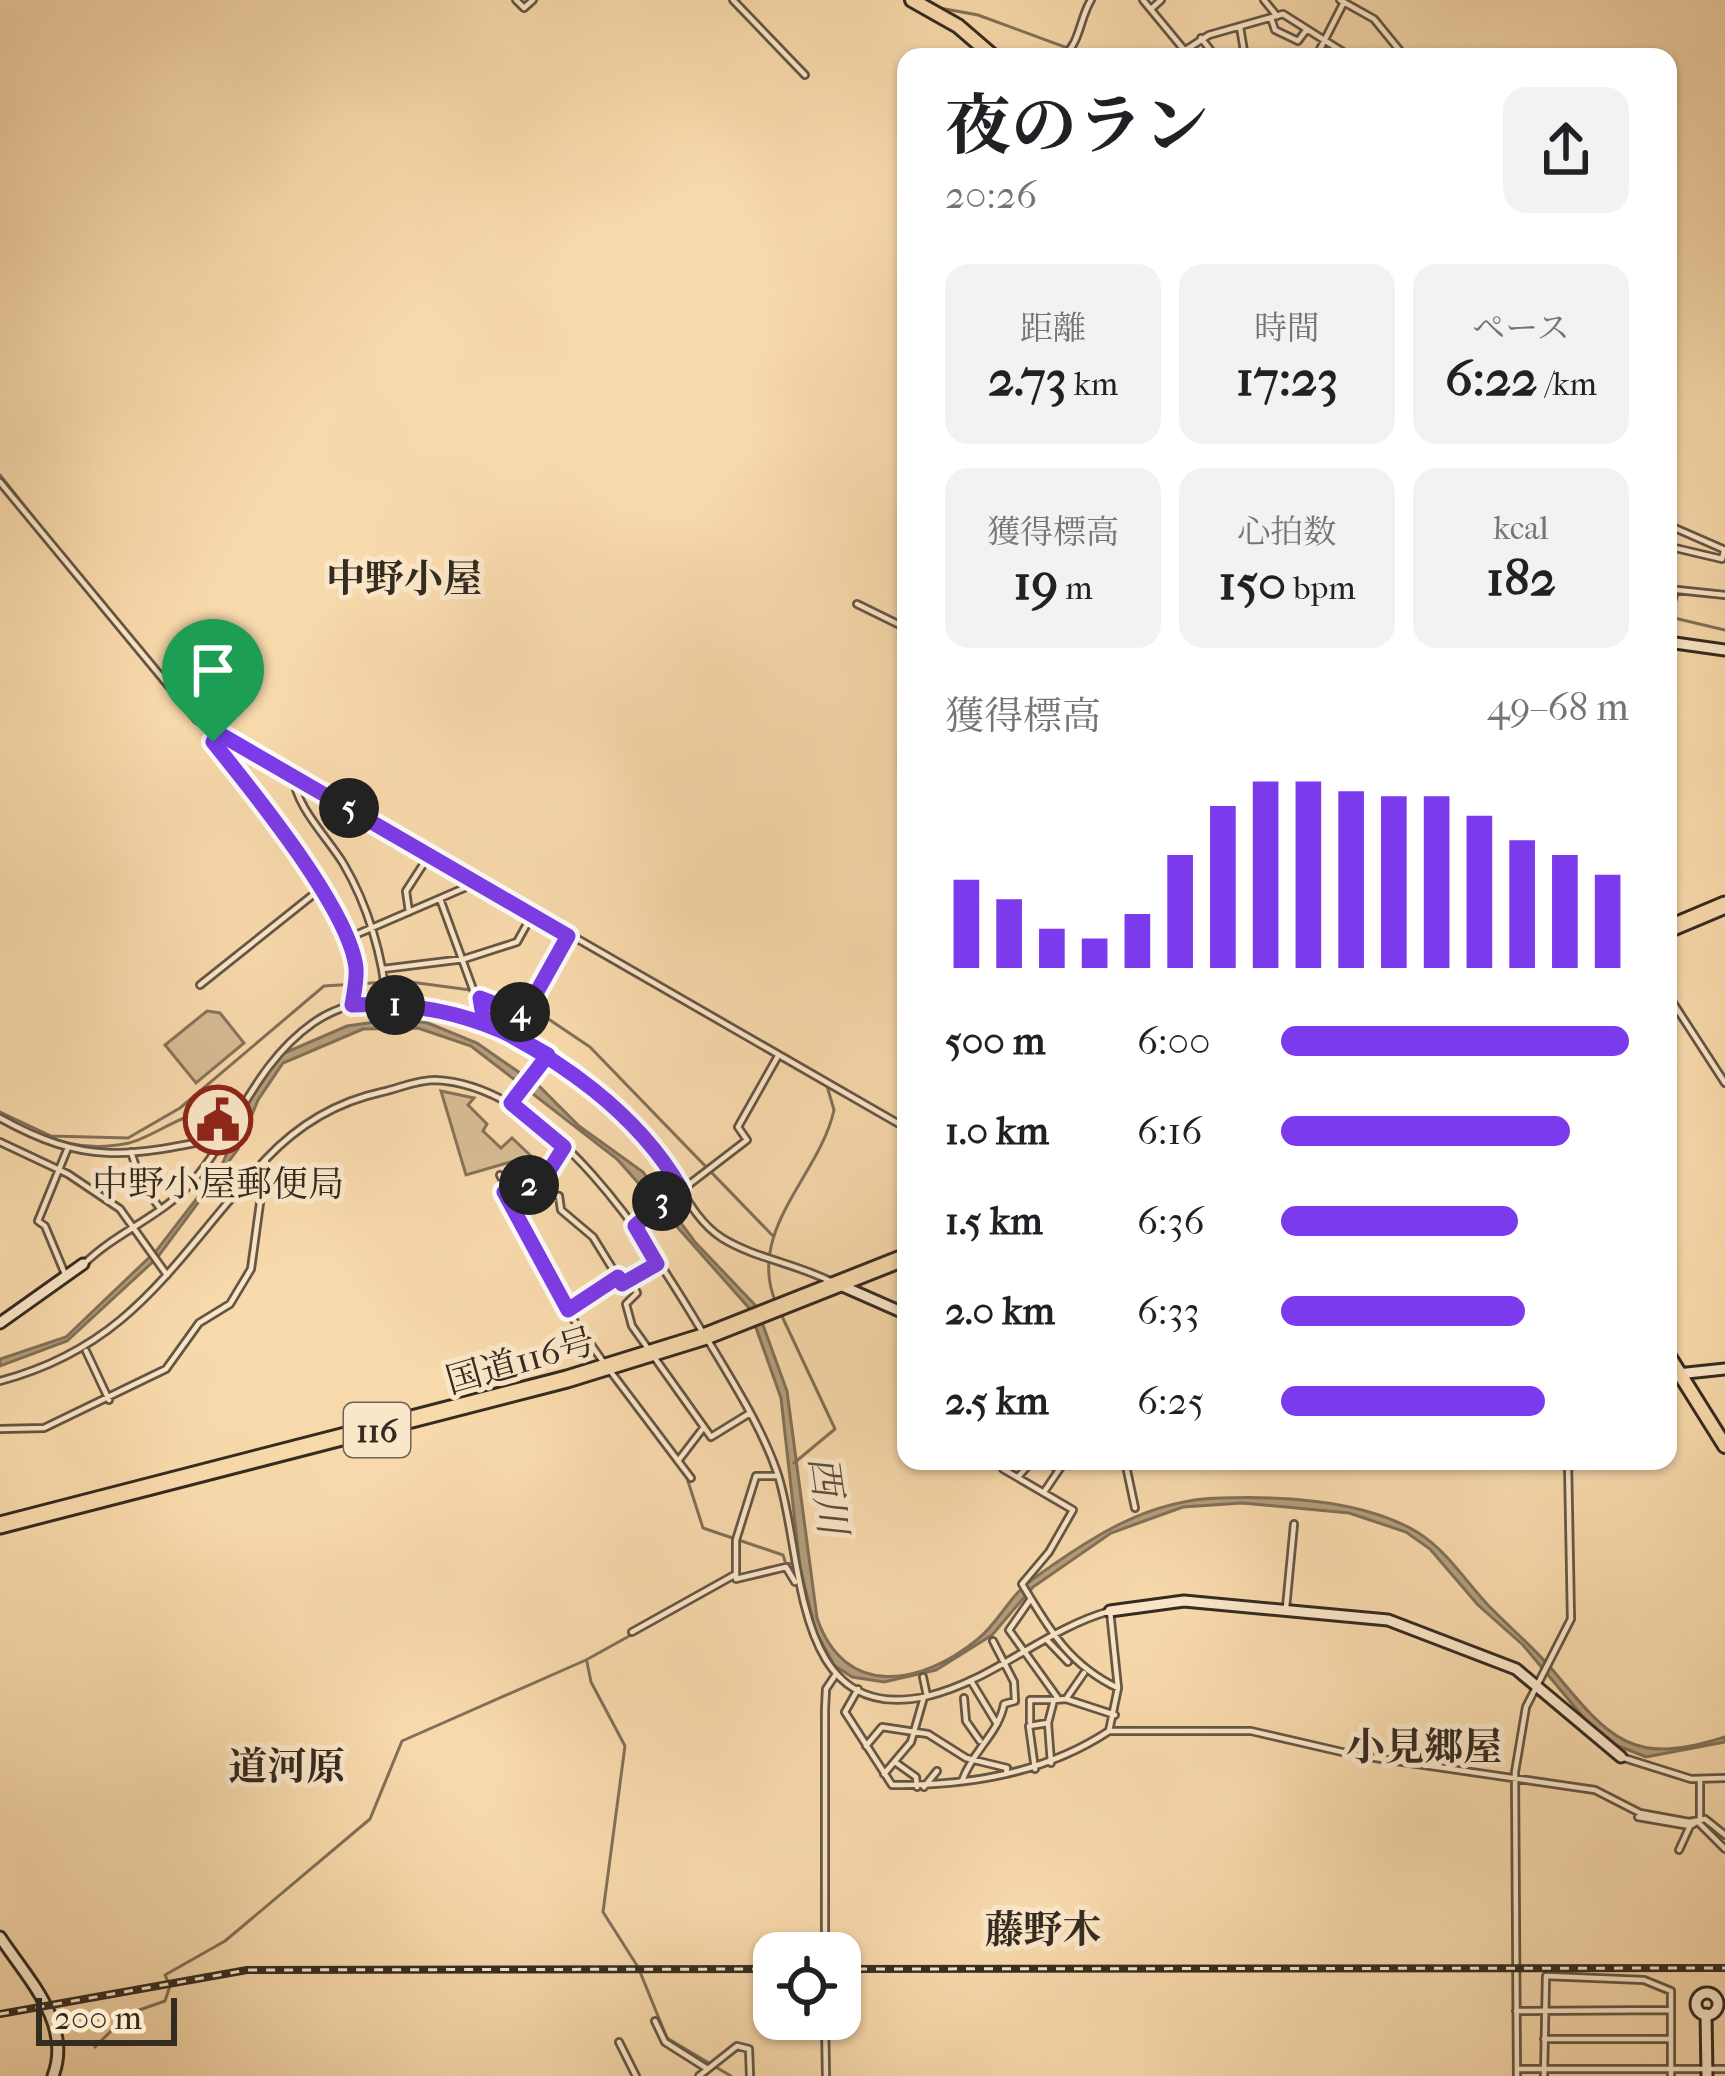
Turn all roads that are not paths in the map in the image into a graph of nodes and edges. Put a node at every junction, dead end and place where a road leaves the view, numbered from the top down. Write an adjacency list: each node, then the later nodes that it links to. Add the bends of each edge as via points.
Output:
1 (516, 0): 2 (street, via 524,8)
2 (533, 0)
3 (734, 0): 25 (street)
4 (912, 0): 16 (main road)
5 (1091, 0): 17 (street)
6 (1143, 0): 10 (street)
7 (1161, 0): 10 (street)
8 (1264, 0): 11 (street)
9 (1342, 1): 15 (street); 24 (street, via 1374,19)
10 (1150, 9): 18 (street)
11 (1274, 17): 12 (street); 13 (street); 13 (street, via 1275,30 1298,41)
12 (1240, 27): 14 (street); 21 (street)
13 (1307, 29): 15 (street)
14 (1201, 38): 19 (street); 20 (street)
15 (1324, 40): 22 (street); 23 (street)
16 (984, 48)
17 (1068, 48)
18 (1182, 48)
19 (1192, 48)
20 (1208, 48)
21 (1244, 48)
22 (1320, 48)
23 (1337, 48)
24 (1398, 48)
25 (805, 75)
26 (0, 482): 36 (street, via 192,715)
27 (1677, 529): 29 (street)
28 (1677, 548): 29 (street, via 1722,559)
29 (1725, 550)
30 (1677, 591): 31 (street)
31 (1725, 595)
32 (857, 604): 33 (street)
33 (897, 624)
34 (1677, 643): 35 (street)
35 (1725, 650)
36 (218, 733): 37 (street); 40 (street, via 213,742)
37 (293, 776): 38 (street); 46 (street)
38 (430, 854): 39 (street); 43 (street, via 406,891)
39 (478, 882): 41 (street); 44 (street)
40 (319, 890): 48 (street); 51 (street)
41 (440, 899): 43 (street); 49 (street)
42 (1725, 905): 45 (highway)
43 (410, 912): 46 (street)
44 (532, 915): 47 (street); 49 (street, via 518,942)
45 (1677, 925)
46 (371, 928): 48 (street); 50 (street)
47 (568, 936): 52 (street, via 524,1015); 58 (street)
48 (346, 939): 53 (street, via 356,970)
49 (464, 958): 50 (street); 52 (street)
50 (383, 969): 54 (street)
51 (200, 985)
52 (480, 998): 56 (street)
53 (352, 1005): 54 (street); 63 (street, via 314,1022 278,1052)
54 (387, 1005): 56 (street)
55 (1677, 1009): 59 (street)
56 (484, 1022): 57 (street)
57 (548, 1055): 60 (street); 72 (street, via 653,1147)
58 (778, 1056): 62 (street); 72 (street, via 737,1126 747,1140)
59 (1725, 1083)
60 (511, 1103): 65 (street); 68 (street, via 453,1083 413,1082 343,1102)
61 (0, 1118): 66 (street)
62 (897, 1123)
63 (220, 1138): 67 (street); 74 (street, via 195,1179)
64 (0, 1142): 69 (street)
65 (564, 1147): 71 (street); 75 (street)
66 (67, 1150): 67 (street); 69 (street)
67 (131, 1152): 74 (street)
68 (266, 1160): 81 (street); 96 (street, via 251,1269 241,1288 200,1323 166,1370)
69 (62, 1172): 76 (street); 80 (street, via 38,1221)
70 (500, 1175): 73 (street)
71 (542, 1182): 73 (street); 82 (street)
72 (680, 1187): 75 (street); 84 (street, via 724,1240)
73 (504, 1192): 85 (street)
74 (160, 1208): 76 (street)
75 (635, 1226): 79 (street)
76 (134, 1227): 78 (street); 81 (street)
77 (897, 1261): 84 (highway, 国道116号 / 116)
78 (83, 1264): 80 (street)
79 (657, 1264): 83 (street); 88 (street)
80 (67, 1276): 87 (street)
81 (167, 1276): 89 (street)
82 (618, 1277): 83 (street); 85 (street)
83 (631, 1281): 90 (street, via 632,1327)
84 (837, 1284): 86 (street); 88 (highway, 国道116号 / 116)
85 (568, 1310): 91 (street)
86 (897, 1310)
87 (0, 1323)
88 (706, 1336): 90 (highway, 国道116号 / 116); 97 (street)
89 (86, 1349): 95 (street); 96 (street)
90 (650, 1353): 91 (highway, 国道116号 / 116); 98 (street)
91 (607, 1367): 101 (street); 113 (highway, 国道116号 / 116)
92 (1725, 1369): 93 (street)
93 (1677, 1375)
94 (1677, 1379): 100 (main road)
95 (0, 1381)
96 (109, 1400): 99 (street, via 44,1428)
97 (749, 1413): 98 (street, via 716,1437); 107 (street)
98 (705, 1427): 101 (street)
99 (0, 1429)
100 (1725, 1446)
101 (678, 1461): 109 (street)
102 (1006, 1470): 108 (street)
103 (1024, 1470): 108 (street)
104 (1059, 1470): 110 (street)
105 (1127, 1470): 111 (street)
106 (1568, 1470): 128 (street, via 1572,1610)
107 (777, 1476): 114 (street, via 757,1476 736,1540); 115 (street)
108 (1018, 1477): 110 (street)
109 (691, 1478)
110 (1044, 1492): 116 (street, via 1073,1510 1024,1586)
111 (1136, 1508)
112 (1294, 1524): 117 (street)
113 (0, 1525)
114 (736, 1574): 115 (street, via 786,1567); 119 (street)
115 (799, 1586): 126 (street, via 813,1636)
116 (1030, 1598): 120 (street); 122 (street, via 1009,1630)
117 (1286, 1608): 118 (street, via 1184,1601); 128 (street, via 1406,1625)
118 (1111, 1611): 120 (street); 130 (street)
119 (632, 1632)
120 (1048, 1637): 122 (street); 124 (street); 125 (street)
121 (992, 1641): 123 (street)
122 (1027, 1650): 123 (street); 134 (street)
123 (1006, 1662): 129 (street); 137 (street)
124 (1068, 1662)
125 (1084, 1672): 130 (street); 135 (street)
126 (836, 1674): 131 (street); 164 (street, via 825,1710)
127 (923, 1677): 132 (street)
128 (1542, 1680): 146 (street); 155 (street, via 1526,1707)
129 (971, 1681): 132 (street); 140 (street)
130 (1118, 1688): 138 (street)
131 (858, 1690): 132 (street); 145 (street, via 844,1712)
132 (925, 1696): 143 (street)
133 (964, 1698): 144 (street)
134 (1056, 1698): 135 (street); 136 (street); 141 (street)
135 (1066, 1699): 138 (street)
136 (1030, 1700): 137 (street); 139 (street)
137 (1016, 1701): 140 (street, via 1004,1704)
138 (1115, 1714): 142 (street)
139 (1030, 1723): 141 (street); 150 (street)
140 (997, 1724): 144 (street)
141 (1048, 1724): 149 (street)
142 (1109, 1731): 149 (street); 155 (street, via 1251,1731)
143 (914, 1734): 145 (street, via 882,1727); 147 (street); 148 (street)
144 (980, 1741): 147 (street)
145 (866, 1746): 152 (street)
146 (1621, 1756): 156 (street)
147 (970, 1757): 153 (street); 157 (street)
148 (895, 1762): 152 (street); 158 (street)
149 (1051, 1763): 150 (street)
150 (1035, 1768): 153 (street)
151 (937, 1771): 158 (street)
152 (884, 1774): 158 (street, via 892,1785)
153 (1006, 1774): 157 (street)
154 (1725, 1778): 156 (street)
155 (1515, 1779): 160 (street, via 1595,1790 1640,1813); 167 (street)
156 (1700, 1780): 160 (street)
157 (962, 1781): 158 (street)
158 (920, 1787)
159 (1638, 1817): 161 (street)
160 (1700, 1822): 161 (street); 162 (street)
161 (1690, 1826): 163 (street)
162 (1723, 1842)
163 (1679, 1850)
164 (825, 1932)
165 (0, 1937): 181 (street, via 55,2023)
166 (1671, 2010): 168 (street); 168 (street, via 1671,1991 1643,1980 1546,1976); 172 (street)
167 (1516, 2011): 168 (street); 177 (street)
168 (1544, 2012): 171 (street)
169 (1706, 2014): 180 (street)
170 (655, 2021): 175 (street, via 665,2042)
171 (1544, 2039): 172 (street); 178 (street)
172 (1671, 2039): 179 (street)
173 (825, 2040): 185 (street)
174 (620, 2042): 182 (street)
175 (706, 2068): 183 (street); 184 (street, via 737,2046 749,2049)
176 (1725, 2069): 180 (street)
177 (1517, 2073): 178 (street)
178 (1544, 2073): 179 (street)
179 (1671, 2073): 180 (street)
180 (1707, 2073)
181 (53, 2076)
182 (636, 2076)
183 (698, 2076)
184 (750, 2076)
185 (826, 2076)

